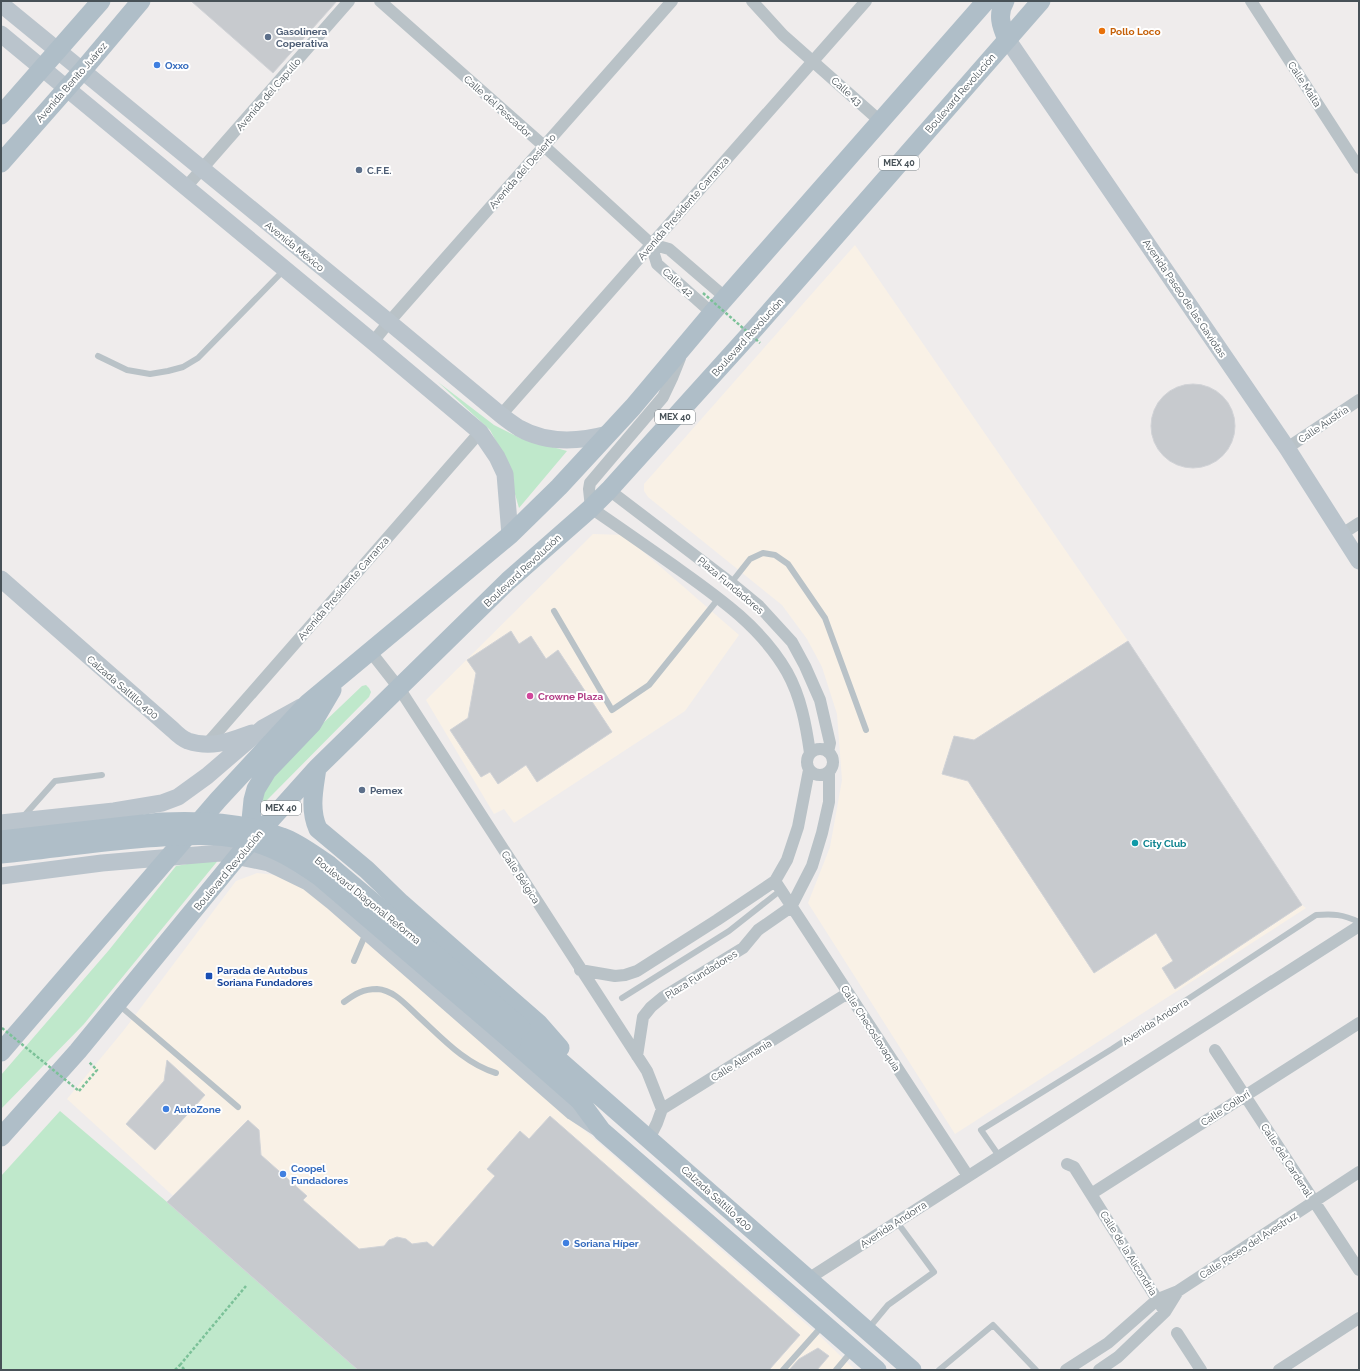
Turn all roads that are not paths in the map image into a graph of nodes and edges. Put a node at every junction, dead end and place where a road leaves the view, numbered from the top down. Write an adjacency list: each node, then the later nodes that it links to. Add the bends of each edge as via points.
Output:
1 (101, 1): 15 (main road)
2 (141, 1): 18 (main road, Avenida Benito Juárez)
3 (349, 1): 25 (street, Avenida del Capullo)
4 (380, 1): 22 (street, Calle del Pescador)
5 (672, 1): 22 (street, Avenida del Desierto)
6 (752, 1): 16 (street, Calle 43, via 783,35)
7 (866, 1): 16 (street, Avenida Presidente Carranza)
8 (986, 1): 21 (main road)
9 (1004, 1): 14 (main road, via 1000,20)
10 (1041, 1): 14 (main road, Boulevard Revolución / MEX 40)
11 (1251, 1): 24 (street, Calle Malta)
12 (1, 4): 15 (street, Avenida México)
13 (1, 34): 17 (street)
14 (1007, 39): 39 (street, Avenida Paseo de las Gaviotas); 40 (main road, Boulevard Revolución / MEX 40, via 753,330)
15 (58, 50): 17 (main road); 18 (street, Avenida México)
16 (813, 61): 21 (street, Calle 43); 27 (street, Avenida Presidente Carranza)
17 (42, 68): 19 (street); 20 (main road)
18 (82, 71): 19 (main road, Avenida Benito Juárez); 25 (street, Avenida México)
19 (66, 88): 23 (main road, Avenida Benito Juárez); 26 (street)
20 (1, 115)
21 (880, 121): 29 (main road)
22 (544, 146): 27 (street, Calle del Pescador); 31 (street, Avenida del Desierto)
23 (1, 163)
24 (1359, 168)
25 (201, 169): 26 (street, Avenida del Capullo); 31 (street, Avenida México)
26 (186, 187): 28 (street)
27 (651, 244): 29 (street, Calle 42, via 669,249); 30 (street, Calle 42, via 657,264); 36 (street, Avenida Presidente Carranza)
28 (285, 269): 32 (street); 34 (lane, via 198,358 183,367 150,374 127,370)
29 (726, 298): 30 (main road)
30 (712, 314): 33 (main road)
31 (389, 322): 32 (street, Avenida del Desierto); 36 (street, Avenida México)
32 (373, 342): 37 (street)
33 (685, 346): 38 (main road); 41 (street, via 663,397 590,483)
34 (98, 356)
35 (1359, 400): 39 (street, Calle Austria)
36 (501, 416): 38 (street, Avenida México, via 541,437 563,441 586,440)
37 (480, 432): 44 (street, via 505,474); 56 (street, Avenida Presidente Carranza)
38 (608, 434): 44 (main road)
39 (1288, 448): 43 (street, Avenida Paseo de las Gaviotas)
40 (609, 490): 41 (main road, Boulevard Revolución / MEX 40); 47 (street, Plaza Fundadores)
41 (591, 508): 48 (street, Plaza Fundadores); 52 (main road, Boulevard Revolución / MEX 40, via 508,581)
42 (1359, 523): 43 (street)
43 (1342, 534): 45 (street, Avenida Paseo de las Gaviotas)
44 (510, 535): 50 (main road)
45 (1359, 561)
46 (1, 579): 56 (street, Calzada Saltillo 400, via 173,730 187,740)
47 (731, 582): 48 (street); 55 (lane, via 750,559 763,553 775,555 788,564 825,618); 57 (street, Plaza Fundadores, via 759,606 792,642 820,700 830,743)
48 (719, 598): 49 (lane, via 649,685 612,710); 58 (street, Plaza Fundadores, via 747,622 787,672 800,705)
49 (554, 611)
50 (370, 651): 51 (main road); 52 (street, Calle Bélgica)
51 (339, 678): 53 (main road); 69 (main road, via 312,724 267,771 256,789 251,820)
52 (399, 688): 59 (main road, Boulevard Revolución / MEX 40); 82 (street, Calle Bélgica)
53 (308, 703): 54 (street); 70 (main road)
54 (263, 728): 56 (street, Calzada Saltillo 400, via 225,743); 63 (street, via 178,797 162,803)
55 (866, 730)
56 (207, 744)
57 (828, 752): 58 (street, via 819,749); 61 (street, via 833,760)
58 (810, 753): 60 (street, via 807,759)
59 (317, 768): 67 (main road, via 312,804 314,819 318,829); 69 (main road, Boulevard Revolución / MEX 40)
60 (809, 770): 61 (street, via 816,775); 75 (street, via 798,827)
61 (829, 772): 77 (street, Plaza Fundadores, via 829,802 822,833 812,866)
62 (102, 775): 64 (lane, via 55,781)
63 (114, 811): 64 (street); 71 (street, via 123,821 127,834 124,848 114,858)
64 (19, 821): 65 (street)
65 (1, 823)
66 (1, 840): 88 (main road, Boulevard Diagonal Reforma, bridge, via 186,820 250,827 282,837 329,865)
67 (342, 850): 72 (main road); 74 (main road, via 332,850 317,859 309,873)
68 (1, 854): 88 (main road, Boulevard Diagonal Reforma, bridge, via 119,840 192,835 244,840 274,849 320,877)
69 (238, 856): 70 (street, via 220,853); 74 (street, via 269,863); 86 (main road, Boulevard Revolución / MEX 40)
70 (168, 857): 71 (street); 90 (main road)
71 (102, 863): 73 (street)
72 (367, 870): 76 (main road, via 367,881 359,895 343,902); 93 (main road, via 539,1024 557,1044)
73 (1, 876)
74 (308, 882): 76 (street)
75 (778, 885): 77 (street, Calle Checoslovaquia); 82 (street, via 637,971 615,976); 84 (lane, via 729,931)
76 (333, 902): 80 (street)
77 (792, 907): 83 (street, Calle Checoslovaquia); 91 (street, Plaza Fundadores, via 758,930 742,948 662,997 651,1007 643,1017)
78 (1359, 922): 100 (lane, Avenida Andorra, via 1334,914 1316,915 1112,1049 981,1130)
79 (1359, 926): 100 (street, Avenida Andorra)
80 (367, 931): 81 (lane); 97 (street, via 573,1112)
81 (354, 961)
82 (580, 970): 91 (street, Calle Bélgica)
83 (848, 993): 96 (street, Calle Alemania); 103 (street, Calle Checoslovaquia)
84 (622, 998)
85 (344, 1002): 92 (lane, via 358,992 377,989 394,994 459,1052 483,1069)
86 (118, 1004): 95 (lane); 98 (main road, Boulevard Revolución / MEX 40)
87 (1359, 1023): 94 (street, Calle Colibrí)
88 (517, 1034): 93 (main road, Calzada Saltillo 400); 97 (main road, via 580,1101)
89 (1215, 1050): 94 (street, Calle del Cardenal)
90 (1, 1052)
91 (637, 1056): 96 (street, Calle Bélgica, via 647,1071)
92 (496, 1073)
93 (577, 1076): 99 (main road, Calzada Saltillo 400)
94 (1245, 1095): 104 (street, Calle Colibrí); 105 (street, Calle del Cardenal)
95 (238, 1107)
96 (662, 1109): 99 (street)
97 (602, 1131): 113 (main road)
98 (1, 1137)
99 (649, 1139): 108 (main road, Calzada Saltillo 400)
100 (999, 1156): 103 (street, Avenida Andorra)
101 (1067, 1164): 104 (street, Calle de la Alicondria, via 1074,1167)
102 (1359, 1172): 105 (street, Calle Paseo del Avestruz)
103 (968, 1176): 106 (street, Avenida Andorra)
104 (1091, 1194): 110 (street, Calle de la Alicondria)
105 (1314, 1201): 107 (street, Calle del Cardenal); 109 (street, Calle Paseo del Avestruz)
106 (897, 1222): 108 (street, Avenida Andorra); 114 (lane, via 934,1272 888,1305)
107 (1359, 1270)
108 (808, 1279): 114 (main road, Calzada Saltillo 400)
109 (1178, 1291): 110 (street, Calle Paseo del Avestruz); 111 (street, Calle Paseo del Avestruz)
110 (1158, 1299): 111 (street, Calle de la Alicondria); 123 (street, Calle Paseo del Avestruz, via 1108,1343)
111 (1165, 1312): 124 (street, Calle Paseo del Avestruz, via 1118,1357)
112 (1359, 1318): 126 (street)
113 (824, 1323): 116 (main road); 117 (lane)
114 (867, 1331): 120 (main road, Calzada Saltillo 400)
115 (1177, 1333): 125 (street)
116 (853, 1349): 118 (lane); 119 (main road)
117 (783, 1370)
118 (836, 1370)
119 (877, 1370)
120 (912, 1370)
121 (939, 1370): 122 (lane, via 993,1325)
122 (1036, 1370)
123 (1066, 1370)
124 (1099, 1370)
125 (1201, 1370)
126 (1279, 1370)

